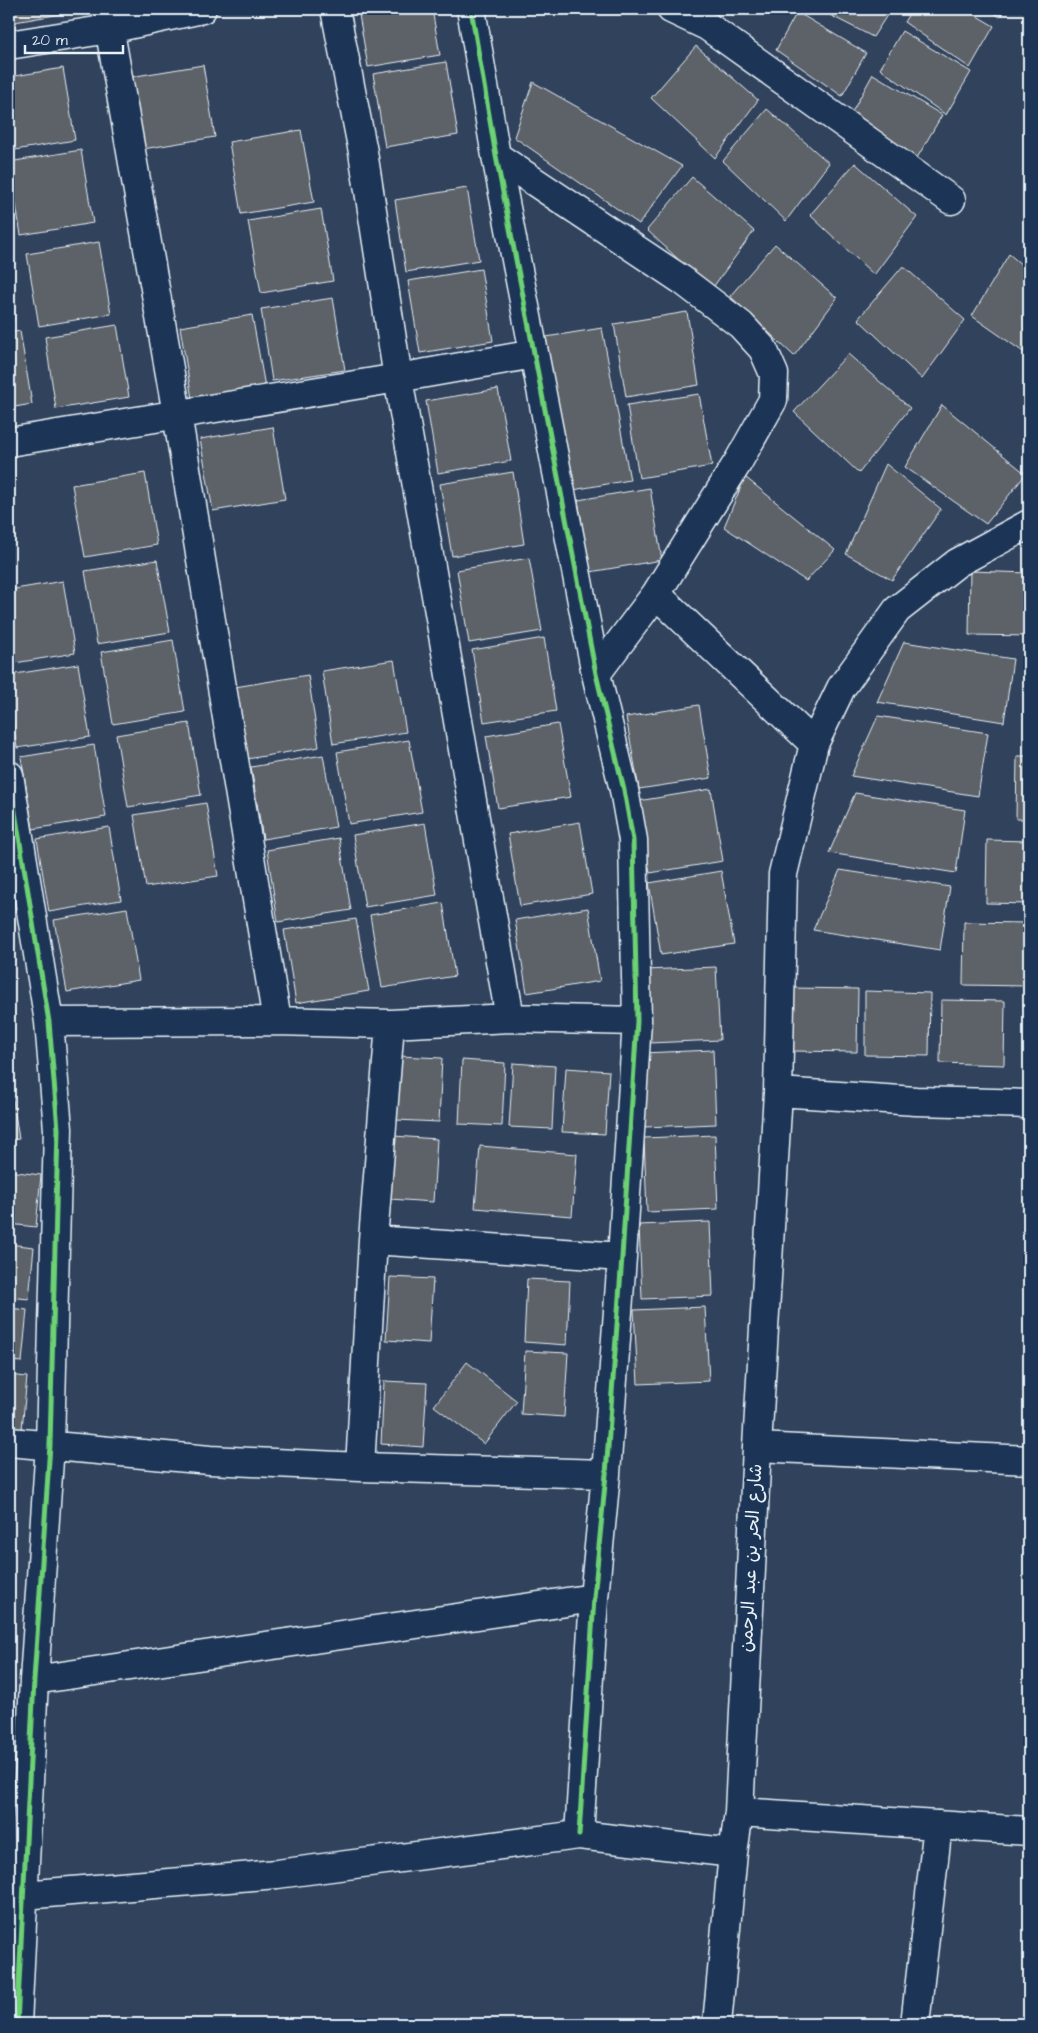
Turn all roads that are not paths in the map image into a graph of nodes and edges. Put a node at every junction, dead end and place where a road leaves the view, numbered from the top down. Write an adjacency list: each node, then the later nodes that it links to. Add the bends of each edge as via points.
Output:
1 (202, 9): 5 (street)
2 (335, 9): 10 (street, via 363,152)
3 (471, 9): 7 (street)
4 (671, 9): 8 (street, via 707,26)
5 (108, 19): 6 (street); 11 (street)
6 (9, 45)
7 (496, 156): 9 (street); 14 (street, via 682,280 741,325 764,349 774,374 773,400)
8 (951, 200)
9 (534, 354): 10 (street); 15 (street)
10 (398, 378): 11 (street); 18 (street)
11 (176, 414): 12 (street); 21 (street)
12 (9, 442)
13 (1029, 524): 16 (street, شارع الحر بن عبد الرحمن, via 957,563 897,610 841,688)
14 (656, 594): 15 (street); 16 (street)
15 (596, 674): 19 (street, via 633,840)
16 (814, 744): 23 (street, شارع الحر بن عبد الرحمن, via 782,874)
17 (9, 775): 20 (street)
18 (510, 1018): 19 (street); 22 (street)
19 (637, 1021): 26 (street)
20 (49, 1022): 21 (street); 28 (street, via 58,1129)
21 (277, 1022): 22 (street)
22 (390, 1024): 25 (street)
23 (778, 1092): 24 (street); 29 (street, شارع الحر بن عبد الرحمن)
24 (1029, 1104)
25 (373, 1240): 26 (street); 31 (street)
26 (622, 1257): 32 (street)
27 (9, 1442): 28 (street)
28 (50, 1445): 31 (street, via 210,1460); 34 (street)
29 (757, 1447): 30 (street); 35 (street, شارع الحر بن عبد الرحمن)
30 (1029, 1460)
31 (360, 1467): 32 (street)
32 (606, 1474): 33 (street)
33 (594, 1598): 34 (street); 38 (street)
34 (34, 1680): 40 (street)
35 (739, 1812): 36 (street); 39 (street, شارع الحر بن عبد الرحمن)
36 (938, 1825): 37 (street); 43 (street)
37 (1029, 1832)
38 (578, 1835): 39 (street); 40 (street, via 277,1874)
39 (733, 1853): 42 (street, شارع الحر بن عبد الرحمن)
40 (23, 1895): 41 (street)
41 (17, 2024)
42 (717, 2024)
43 (915, 2024)

